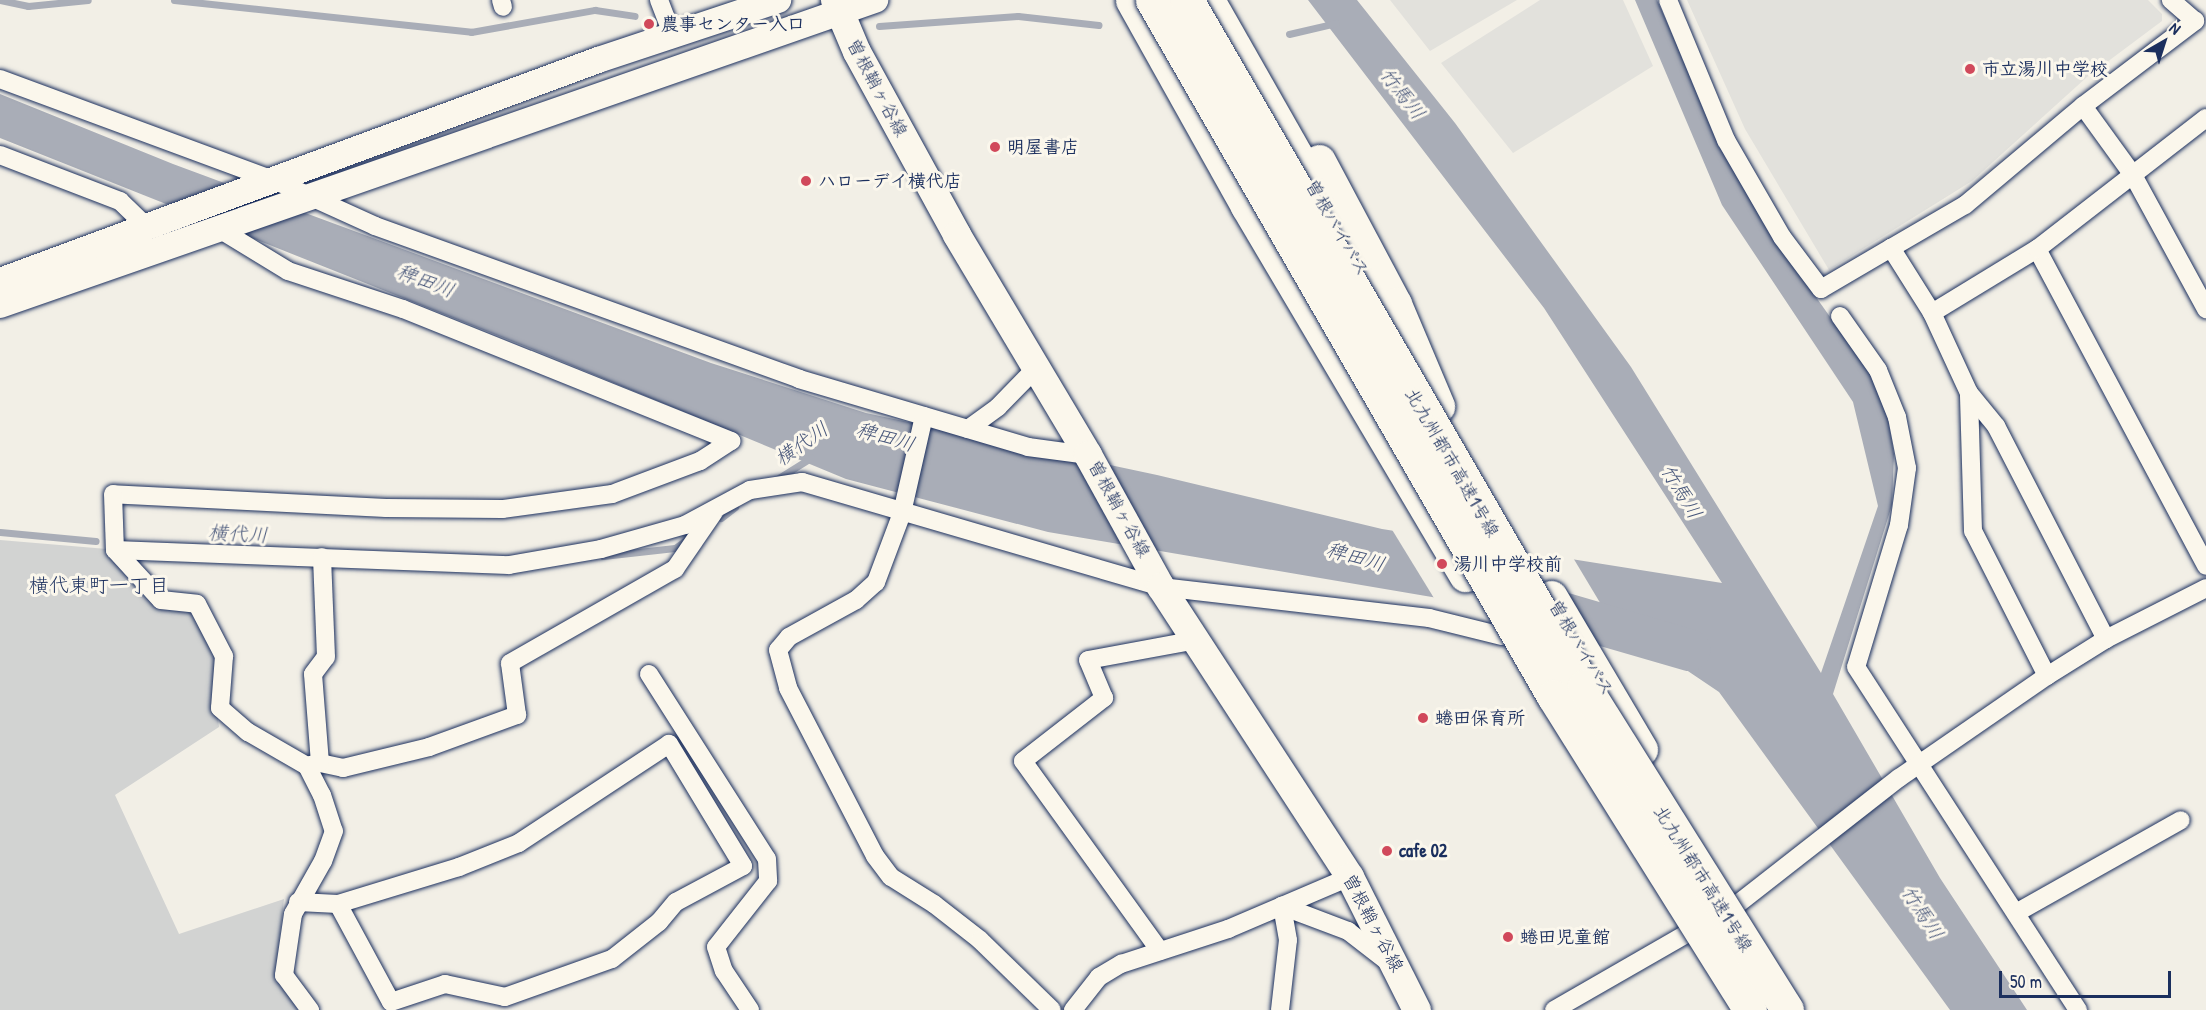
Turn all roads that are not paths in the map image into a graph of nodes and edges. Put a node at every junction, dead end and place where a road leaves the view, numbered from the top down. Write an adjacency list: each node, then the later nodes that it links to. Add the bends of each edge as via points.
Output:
1 (659, 0): 13 (street)
2 (778, 0): 13 (street)
3 (875, 0): 12 (street)
4 (1132, 0): 36 (highway, 曽根バイパス, via 1247,206)
5 (1152, 0): 69 (highway, 北九州都市高速1号線, bridge, via 1553,696)
6 (1172, 0): 36 (highway, 曽根バイパス, via 1276,190)
7 (1187, 0): 70 (highway, 北九州都市高速1号線, bridge, via 1578,676)
8 (1208, 0): 32 (highway, 曽根バイパス)
9 (1228, 0): 32 (highway, via 1390,294)
10 (1668, 0): 23 (street, via 1726,140 1782,237 1821,289)
11 (2171, 0): 15 (street, via 2195,21)
12 (837, 7): 20 (street); 30 (main road, 曽根鞘ヶ谷線, via 856,52)
13 (672, 34): 19 (street)
14 (0, 79): 19 (street)
15 (2083, 106): 18 (street); 23 (street, via 1965,205)
16 (2206, 118): 18 (street)
17 (0, 155): 21 (street, via 120,201)
18 (2133, 175): 24 (street); 27 (street)
19 (276, 181): 20 (street); 21 (street)
20 (311, 197): 22 (street); 33 (street, via 375,226 800,379)
21 (147, 227): 25 (street)
22 (209, 230): 26 (street); 39 (street, via 288,271 403,309 731,441 700,461 612,494 502,509 386,508 113,494)
23 (1891, 248): 28 (street)
24 (2037, 249): 28 (street); 41 (street)
25 (0, 281)
26 (0, 305)
27 (2206, 309)
28 (1932, 313): 31 (street)
29 (1840, 316): 49 (street, via 1878,370 1897,417 1906,468 1899,525 1856,667)
30 (1036, 368): 34 (street, via 998,407); 35 (main road, 曽根鞘ヶ谷線)
31 (1969, 393): 45 (street, via 1996,426); 48 (street, via 1973,531)
32 (1438, 406): 56 (highway, 曽根バイパス)
33 (924, 416): 34 (street); 38 (street)
34 (968, 429): 35 (street, via 1028,447)
35 (1088, 455): 42 (main road, 曽根鞘ヶ谷線)
36 (1404, 473): 44 (highway, 曽根バイパス)
37 (716, 508): 38 (street, via 750,490 802,482); 40 (street, via 685,525 601,549 509,565); 50 (street, via 675,568 510,663 517,715 429,747 343,768)
38 (903, 508): 42 (street); 63 (street, via 876,582 856,600 789,637 778,650 788,688 874,856 891,877 980,940)
39 (115, 550): 40 (street); 50 (street, via 161,600 197,604 224,656 220,708 248,732)
40 (322, 558): 50 (street, via 326,657 313,674)
41 (2206, 566)
42 (1157, 579): 44 (street); 46 (main road, 曽根鞘ヶ谷線)
43 (2206, 588): 45 (street)
44 (1499, 631): 58 (highway, 曽根バイパス, via 1561,737)
45 (2106, 639): 48 (street)
46 (1197, 640): 52 (main road, 曽根鞘ヶ谷線); 59 (street, via 1088,660 1104,698 1023,760)
47 (649, 674): 62 (street, via 767,859 768,881 716,947 724,971)
48 (2047, 676): 49 (street)
49 (1920, 762): 56 (street); 57 (street)
50 (313, 764): 53 (street, via 334,831 323,861)
51 (2181, 820): 57 (street)
52 (1350, 877): 55 (street); 60 (main road, 曽根鞘ヶ谷線)
53 (298, 903): 54 (street); 61 (street, via 284,975)
54 (338, 904): 54 (street, via 391,1002 445,984 505,997 612,959 659,922 676,902 743,866 669,744 519,843 459,867)
55 (1282, 906): 59 (street); 60 (street, via 1348,931); 65 (street, via 1288,940)
56 (1735, 906): 58 (street); 71 (highway, 曽根バイパス)
57 (2016, 913): 72 (street)
58 (1690, 933): 67 (street); 68 (highway, 曽根バイパス)
59 (1160, 951): 64 (street, via 1121,964 1099,977)
60 (1397, 968): 66 (main road, 曽根鞘ヶ谷線)
61 (310, 1010)
62 (750, 1010)
63 (1052, 1010)
64 (1073, 1010)
65 (1280, 1010)
66 (1417, 1010)
67 (1554, 1010)
68 (1740, 1010)
69 (1750, 1010)
70 (1786, 1010)
71 (1803, 1010)
72 (2078, 1010)

